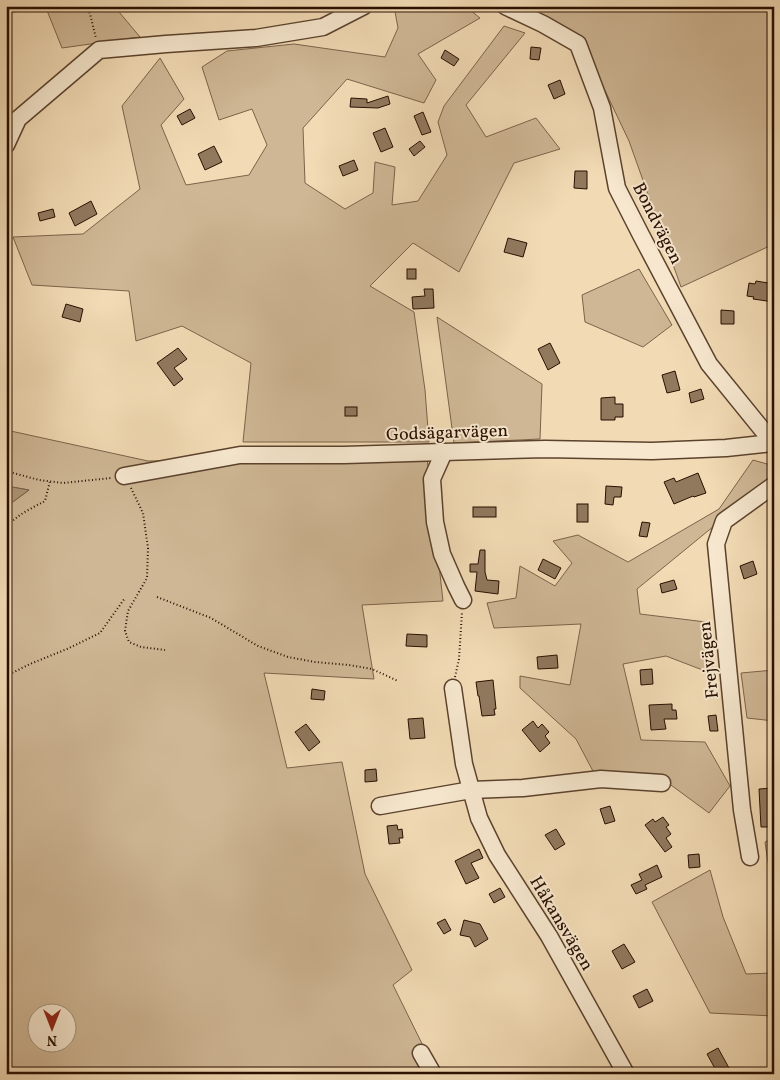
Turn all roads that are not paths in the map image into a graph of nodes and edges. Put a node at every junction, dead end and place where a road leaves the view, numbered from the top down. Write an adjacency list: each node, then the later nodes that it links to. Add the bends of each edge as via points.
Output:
1 (364, 6): 3 (street, via 323,27 256,38 99,50 18,119)
2 (504, 6): 4 (street, Bondvägen, via 578,44 602,108 617,188 709,364)
3 (6, 145)
4 (773, 443): 5 (street, Godsägarvägen, via 652,451 545,449)
5 (444, 452): 6 (street, Godsägarvägen, via 240,455); 8 (street, via 432,479 435,522 442,554)
6 (124, 476)
7 (774, 485): 13 (street, Frejvägen, via 724,521 716,544 742,810)
8 (463, 600)
9 (453, 688): 11 (street, Håkansvägen)
10 (662, 784): 11 (street, via 601,779)
11 (471, 790): 12 (street); 16 (street, Håkansvägen, via 478,818 497,855 549,936)
12 (380, 806)
13 (750, 858)
14 (421, 1053): 15 (street)
15 (433, 1074)
16 (626, 1074)

